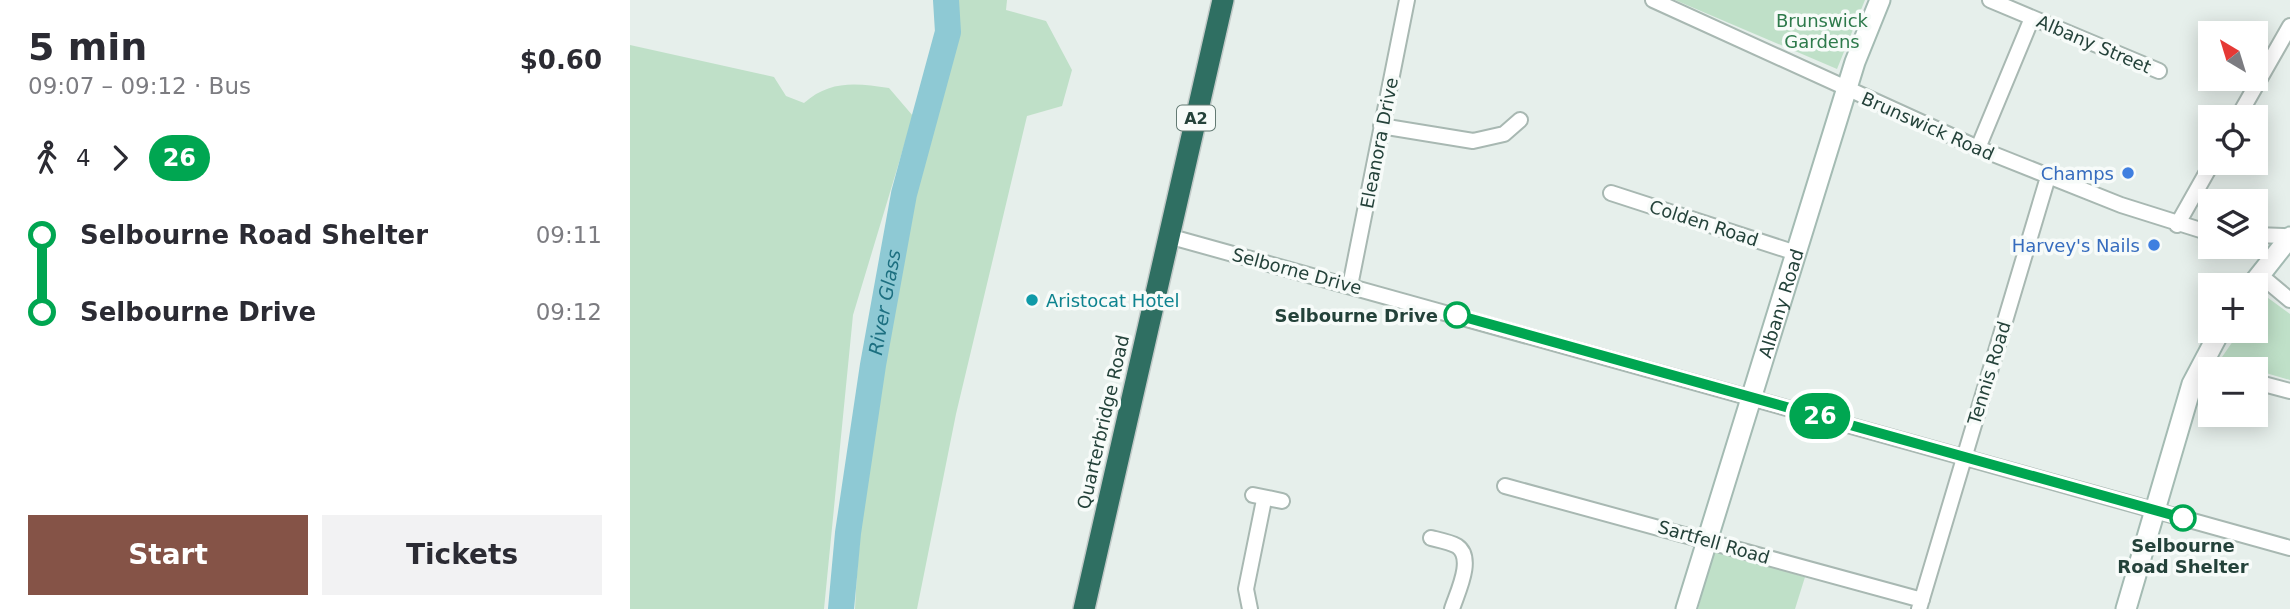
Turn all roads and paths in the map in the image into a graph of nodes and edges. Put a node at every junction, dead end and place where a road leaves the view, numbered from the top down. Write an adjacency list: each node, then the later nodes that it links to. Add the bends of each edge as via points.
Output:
1 (1223, 0): 20 (highway, Quarterbridge Road / A2)
2 (1407, 0): 12 (street, Eleanora Drive)
3 (1653, 0): 9 (street, Brunswick Road)
4 (1880, 0): 9 (main road, Albany Road)
5 (1990, 0): 6 (street, Albany Street)
6 (2032, 18): 8 (street, Albany Street); 13 (street)
7 (2290, 26): 10 (street)
8 (2159, 71)
9 (1847, 89): 13 (street, Brunswick Road); 22 (main road, Albany Road)
10 (2245, 105)
11 (1520, 120): 12 (street, via 1504,134 1473,141)
12 (1381, 126): 24 (street, Eleanora Drive)
13 (1978, 148): 15 (street, Brunswick Road)
14 (2205, 175): 17 (street)
15 (2048, 177): 17 (street, Brunswick Road); 31 (street, Tennis Road)
16 (1611, 193): 22 (street, Colden Road)
17 (2177, 225): 18 (street, Brunswick Road)
18 (2198, 230)
19 (2268, 235): 21 (street)
20 (1168, 236): 24 (street, Selborne Drive); 39 (highway, Quarterbridge Road / A2)
21 (2289, 238): 23 (main road)
22 (1796, 253): 30 (main road, Albany Road)
23 (2262, 273)
24 (1350, 286): 30 (street, Selborne Drive)
25 (2268, 287): 26 (street)
26 (2290, 300)
27 (2268, 385): 29 (street)
28 (2198, 388): 34 (main road)
29 (2290, 391)
30 (1751, 396): 31 (street, Selborne Drive); 36 (main road, Albany Road)
31 (1963, 457): 34 (street, Selborne Drive); 38 (street, Tennis Road)
32 (1505, 486): 36 (street, Sartfell Road)
33 (1282, 501): 40 (street, via 1259,497 1246,589)
34 (2153, 509): 37 (street, Selborne Drive); 43 (main road)
35 (1431, 538): 41 (street, via 1457,545 1464,552 1466,562)
36 (1706, 539): 38 (street, Sartfell Road); 42 (main road, Albany Road)
37 (2290, 548)
38 (1920, 605)
39 (1084, 609)
40 (1250, 609)
41 (1452, 609)
42 (1686, 609)
43 (2126, 609)

